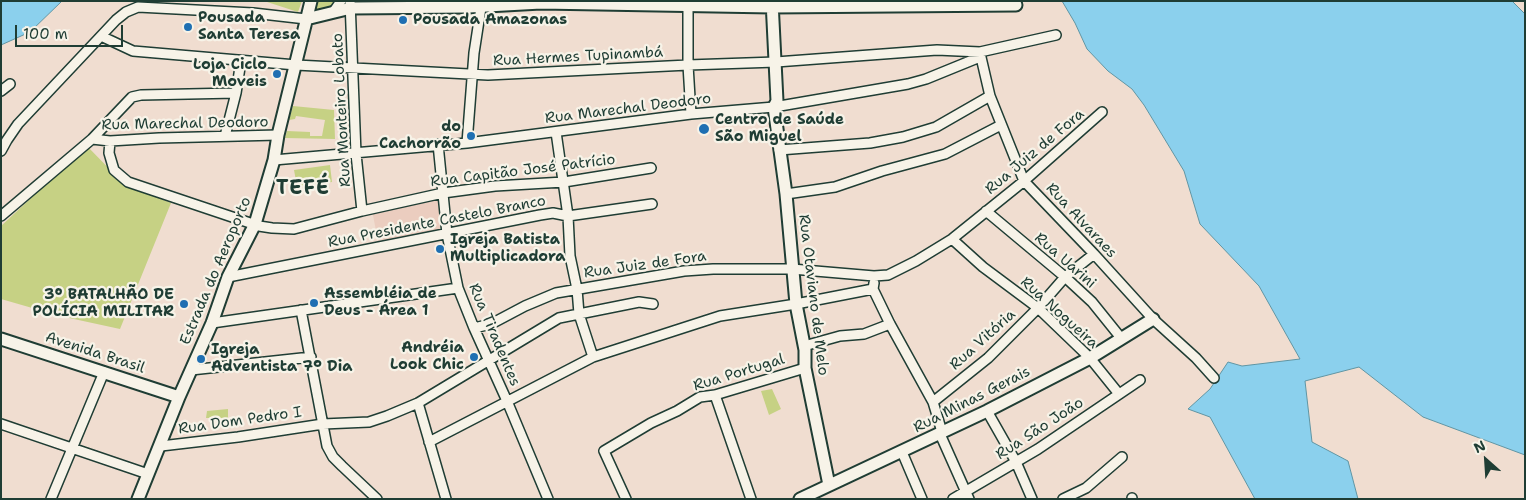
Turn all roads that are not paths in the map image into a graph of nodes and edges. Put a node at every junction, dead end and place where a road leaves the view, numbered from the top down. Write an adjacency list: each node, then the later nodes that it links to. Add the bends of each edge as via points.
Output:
1 (311, 1): 9 (street, Estrada do Aeroporto)
2 (541, 2): 3 (street); 6 (street)
3 (688, 3): 7 (street); 16 (street)
4 (837, 3): 7 (street); 8 (street)
5 (347, 4): 6 (street); 9 (street); 17 (street, Rua Monteiro Lobato)
6 (482, 4): 18 (street)
7 (772, 4): 14 (street, Rua Otaviano de Melo)
8 (1016, 5)
9 (306, 19): 11 (street, via 138,6 116,20); 15 (street, Estrada do Aeroporto)
10 (1056, 35): 12 (street, Rua Hermes Tupinambá)
11 (103, 37): 13 (street, Rua Hermes Tupinambá, via 133,51); 35 (street, via 18,124)
12 (980, 55): 14 (street, Rua Hermes Tupinambá, via 937,50); 22 (street, Rua Alvaraes); 23 (street, Rua Marechal Deodoro, via 908,84)
13 (241, 61): 15 (street, Rua Hermes Tupinambá); 21 (street)
14 (776, 62): 16 (street, Rua Hermes Tupinambá); 23 (street, Rua Otaviano de Melo, via 777,101)
15 (296, 64): 17 (street, Rua Hermes Tupinambá); 28 (street, Estrada do Aeroporto)
16 (688, 65): 18 (street, Rua Hermes Tupinambá, via 488,75); 25 (street)
17 (353, 68): 18 (street, Rua Hermes Tupinambá); 36 (street, Rua Monteiro Lobato)
18 (472, 73): 32 (street)
19 (10, 84): 20 (street)
20 (1, 91)
21 (236, 93): 29 (street); 30 (street, via 136,96)
22 (990, 96): 26 (street, Rua Alvaraes); 34 (street, via 936,127 903,137 870,143)
23 (774, 107): 25 (street, Rua Marechal Deodoro); 34 (street, Rua Otaviano de Melo)
24 (1102, 112): 39 (street, Rua Juiz de Fora)
25 (691, 114): 27 (street, Rua Marechal Deodoro)
26 (1001, 125): 39 (street, Rua Alvaraes); 42 (street, via 945,154 835,187)
27 (556, 132): 32 (street, Rua Marechal Deodoro); 40 (street)
28 (278, 135): 29 (street, Rua Marechal Deodoro); 37 (street, Estrada do Aeroporto)
29 (225, 136): 31 (street, Rua Marechal Deodoro)
30 (92, 140): 31 (street, Rua Marechal Deodoro); 46 (street)
31 (110, 141): 48 (street, Rua Capitão José Patrício, via 112,165 123,179)
32 (466, 142): 33 (street, Rua Marechal Deodoro)
33 (438, 144): 36 (street, Rua Marechal Deodoro); 41 (street, Rua Tiradentes)
34 (779, 150): 42 (street, Rua Otaviano de Melo)
35 (1, 151)
36 (356, 154): 37 (street, Rua Marechal Deodoro); 44 (street, Rua Monteiro Lobato)
37 (274, 160): 48 (street, Estrada do Aeroporto)
38 (651, 168): 40 (street, Rua Capitão José Patrício)
39 (1024, 181): 45 (street, Rua Juiz de Fora); 51 (street, Rua Alvaraes)
40 (564, 182): 41 (street, Rua Capitão José Patrício); 47 (street)
41 (443, 193): 44 (street, Rua Capitão José Patrício); 49 (street, Rua Tiradentes)
42 (786, 194): 52 (street, Rua Otaviano de Melo)
43 (652, 204): 47 (street, Rua Presidente Castelo Branco)
44 (362, 211): 48 (street, Rua Capitão José Patrício, via 294,229)
45 (986, 211): 50 (street, Rua Juiz de Fora); 54 (street, Rua Uarini)
46 (1, 216)
47 (568, 216): 49 (street, Rua Presidente Castelo Branco, via 553,213); 57 (street)
48 (255, 224): 55 (street, Estrada do Aeroporto)
49 (447, 234): 55 (street, Rua Presidente Castelo Branco); 56 (street, Rua Tiradentes)
50 (952, 239): 53 (street, Rua Juiz de Fora, via 888,275); 61 (street, Rua Nogueira)
51 (1094, 254): 54 (street, Rua Vitória); 64 (street, Rua Alvaraes)
52 (792, 270): 53 (street, Rua Juiz de Fora); 57 (street, Rua Juiz de Fora, via 684,271); 60 (street, Rua Otaviano de Melo)
53 (874, 276): 58 (street)
54 (1065, 276): 61 (street, Rua Vitória); 68 (street, Rua Uarini, via 1092,302)
55 (228, 277): 65 (street, Estrada do Aeroporto)
56 (458, 288): 62 (street); 67 (street, Rua Tiradentes)
57 (576, 289): 63 (street); 67 (street, Rua Juiz de Fora)
58 (874, 289): 60 (street); 66 (street)
59 (653, 304): 63 (street, Rua Dom Pedro I, via 638,302)
60 (796, 304): 70 (street, Rua Otaviano de Melo); 72 (street, via 720,316)
61 (1038, 308): 73 (street, Rua Nogueira); 84 (street, Rua Vitória, via 988,358)
62 (302, 310): 65 (street); 71 (street)
63 (579, 314): 72 (street); 74 (street, Rua Dom Pedro I, via 559,318)
64 (1153, 319): 68 (street, Rua Minas Gerais); 78 (street, Rua Alvaraes)
65 (212, 323): 76 (street, Estrada do Aeroporto)
66 (890, 324): 70 (street, via 864,334 840,336); 84 (street)
67 (474, 328): 74 (street, Rua Tiradentes)
68 (1121, 338): 73 (street, Rua Minas Gerais)
69 (1, 339): 77 (street, Avenida Brasil)
70 (804, 346): 75 (street, Rua Otaviano de Melo)
71 (311, 357): 76 (street); 88 (street)
72 (593, 357): 83 (street)
73 (1090, 358): 80 (street, Rua Nogueira); 86 (street, Rua Minas Gerais)
74 (488, 361): 83 (street, Rua Tiradentes); 85 (street, Rua Dom Pedro I)
75 (805, 368): 81 (street, Rua Portugal); 97 (street, Rua Otaviano de Melo)
76 (191, 370): 82 (street, Estrada do Aeroporto)
77 (104, 372): 82 (street, Avenida Brasil); 92 (street)
78 (1214, 378)
79 (1140, 380): 80 (street, Rua São João)
80 (1119, 394): 95 (street, Rua São João)
81 (715, 395): 104 (street, Rua Portugal, via 700,397 604,451); 105 (street)
82 (179, 397): 91 (street, Estrada do Aeroporto)
83 (507, 401): 90 (street); 103 (street, Rua Tiradentes)
84 (933, 402): 89 (street)
85 (418, 403): 88 (street, Rua Dom Pedro I, via 369,422); 90 (street)
86 (987, 411): 89 (street, Rua Minas Gerais); 95 (street)
87 (1, 424): 92 (street)
88 (323, 424): 91 (street, Rua Dom Pedro I); 101 (street, via 329,452)
89 (941, 433): 93 (street, Rua Minas Gerais); 98 (street)
90 (429, 442): 102 (street)
91 (161, 446): 96 (street, Estrada do Aeroporto)
92 (72, 448): 96 (street); 99 (street)
93 (902, 452): 97 (street, Rua Minas Gerais); 107 (street)
94 (1122, 457): 110 (street, via 1086,488)
95 (1016, 462): 98 (street, Rua São João); 109 (street)
96 (148, 474): 100 (street, Estrada do Aeroporto)
97 (825, 491): 106 (street, Rua Minas Gerais)
98 (968, 496): 108 (street, Rua São João)
99 (51, 499)
100 (138, 499)
101 (377, 499)
102 (446, 499)
103 (548, 499)
104 (626, 499)
105 (751, 499)
106 (800, 499)
107 (922, 499)
108 (953, 499)
109 (1032, 499)
110 (1063, 499)

